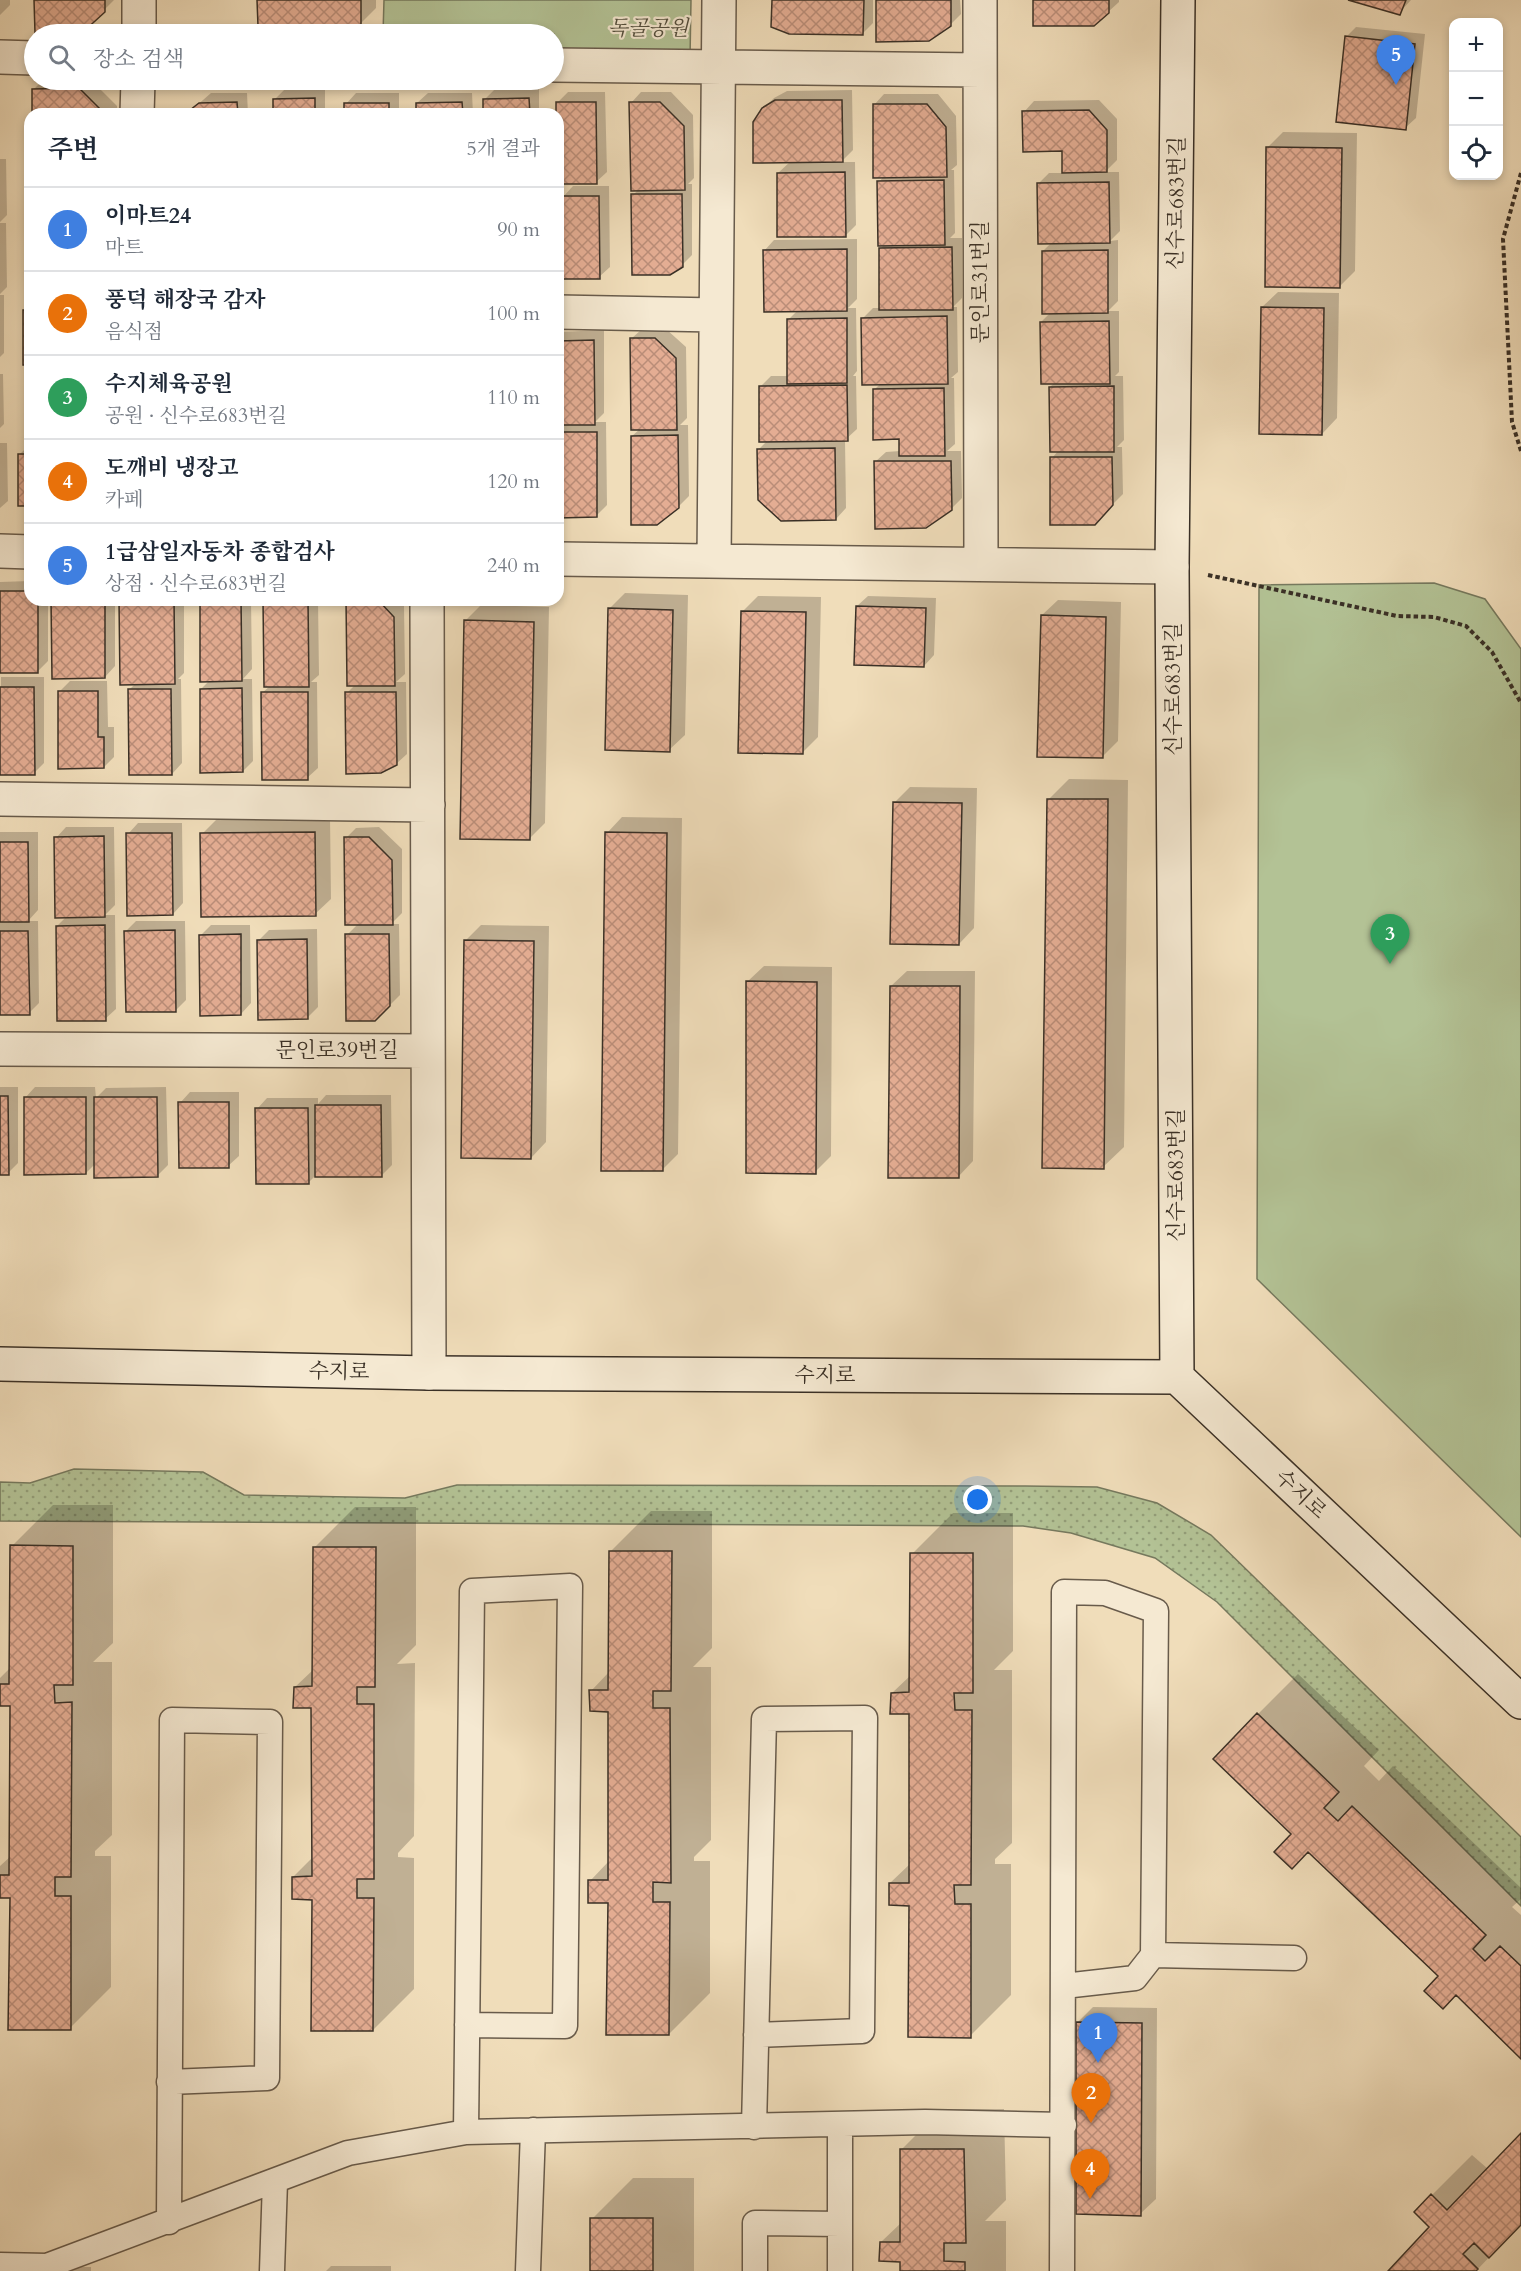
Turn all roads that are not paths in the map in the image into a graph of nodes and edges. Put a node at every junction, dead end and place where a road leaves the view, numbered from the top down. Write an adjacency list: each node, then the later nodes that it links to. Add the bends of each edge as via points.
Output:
1 (139, 0): 5 (street)
2 (719, 0): 9 (street)
3 (980, 0): 10 (street, 문인로31번길)
4 (1178, 0): 20 (street, 신수로683번길)
5 (139, 24)
6 (0, 57): 7 (street)
7 (24, 58)
8 (564, 65): 9 (street)
9 (718, 67): 10 (street); 14 (street)
10 (980, 70): 19 (street, 문인로31번길)
11 (138, 90): 12 (street)
12 (137, 108)
13 (564, 312): 14 (street)
14 (716, 315): 18 (street)
15 (0, 551): 16 (street)
16 (24, 552)
17 (564, 559): 18 (street)
18 (714, 561): 19 (street)
19 (981, 564): 20 (street)
20 (1172, 567): 28 (street, 신수로683번길)
21 (427, 606): 23 (street, 문인로39번길)
22 (0, 799): 23 (street)
23 (428, 805): 25 (street, 문인로39번길)
24 (0, 1049): 25 (street, 문인로39번길)
25 (428, 1051): 27 (street)
26 (0, 1364): 27 (street, 수지로)
27 (429, 1373): 28 (street, 수지로)
28 (1177, 1377): 29 (street, 수지로)
29 (1521, 1702)
30 (1153, 1955): 31 (lane); 32 (lane, via 1135,1978); 32 (lane, via 1156,1611 1105,1593 1064,1592)
31 (1294, 1958)
32 (1064, 1986): 37 (lane)
33 (467, 2025): 33 (lane, via 565,2026 570,1586 472,1591); 40 (lane)
34 (756, 2035): 34 (lane, via 862,2031 865,1718 764,1719); 38 (lane)
35 (169, 2082): 35 (lane, via 172,1720 270,1722 267,2078); 42 (lane)
36 (840, 2125): 37 (lane); 38 (lane); 43 (lane)
37 (1064, 2125): 49 (lane)
38 (754, 2127): 39 (lane)
39 (533, 2130): 40 (lane); 46 (lane)
40 (466, 2132): 41 (lane, via 348,2153)
41 (275, 2181): 42 (lane); 45 (lane)
42 (169, 2222): 44 (lane, via 47,2266)
43 (840, 2224): 47 (lane, via 755,2223); 48 (lane)
44 (0, 2265)
45 (272, 2271)
46 (528, 2271)
47 (755, 2271)
48 (840, 2271)
49 (1062, 2271)

